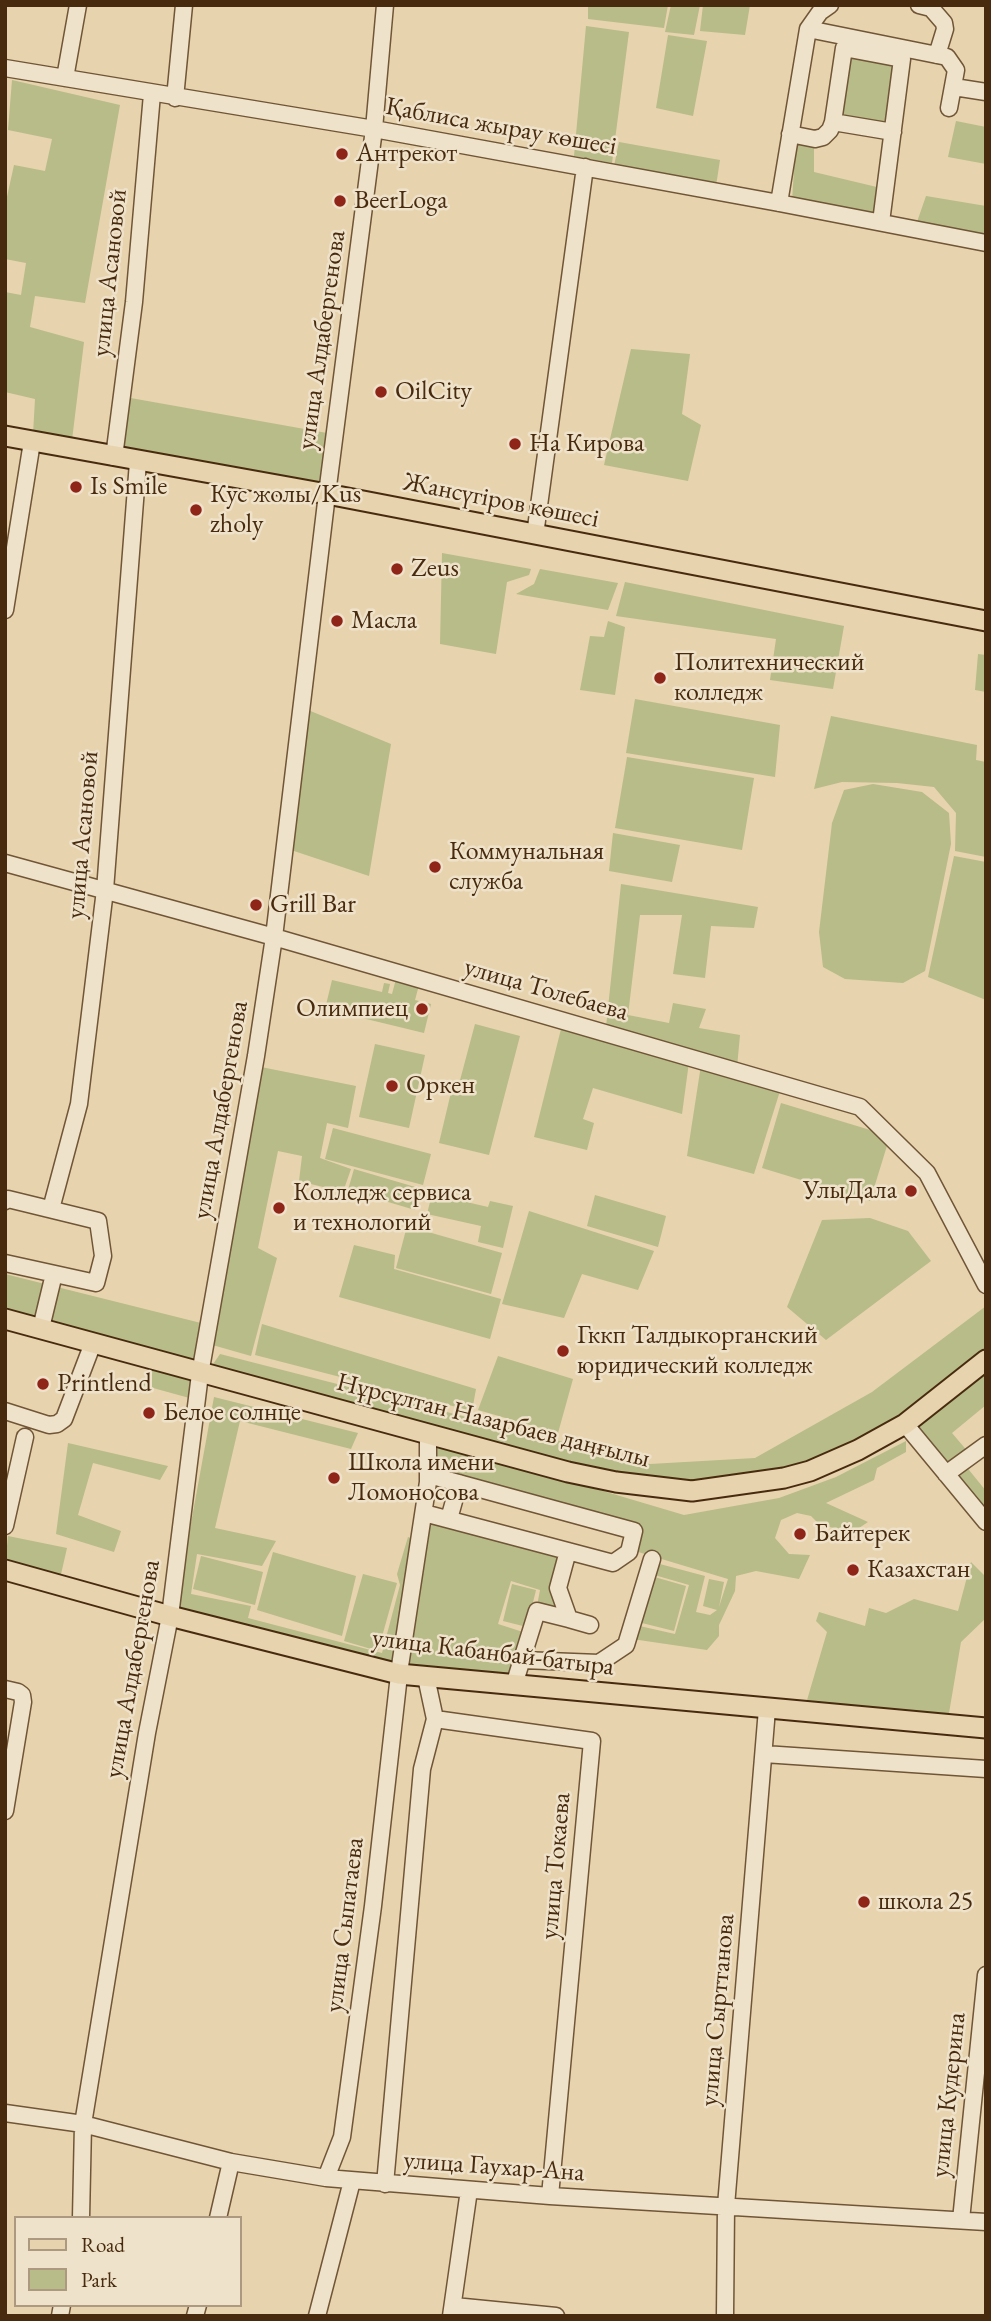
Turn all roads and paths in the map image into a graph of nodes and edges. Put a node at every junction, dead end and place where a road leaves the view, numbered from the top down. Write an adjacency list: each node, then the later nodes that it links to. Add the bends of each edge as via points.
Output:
1 (78, 5): 9 (street)
2 (184, 5): 13 (street)
3 (385, 5): 16 (street, улица Алдабергенова)
4 (830, 5): 6 (street)
5 (919, 5): 7 (street, via 931,9 944,23)
6 (808, 29): 7 (street); 18 (street)
7 (937, 55): 10 (street, via 947,57 956,70)
8 (5, 68): 9 (street, Қаблиса жырау көшесі)
9 (65, 78): 12 (street, Қаблиса жырау көшесі)
10 (954, 87): 11 (street); 14 (street)
11 (986, 92)
12 (152, 94): 13 (street, Қаблиса жырау көшесі); 25 (street, улица Асановой, via 134,302)
13 (175, 98): 16 (street, Қаблиса жырау көшесі)
14 (949, 108)
15 (833, 122): 17 (street); 17 (street, via 844,48 902,59); 18 (street, via 823,137)
16 (374, 130): 19 (street, Қаблиса жырау көшесі); 27 (street, улица Алдабергенова)
17 (893, 132): 21 (street)
18 (790, 134): 20 (street)
19 (585, 167): 20 (street, Қаблиса жырау көшесі); 28 (street)
20 (779, 202): 21 (street, Қаблиса жырау көшесі)
21 (881, 222): 22 (street, Қаблиса жырау көшесі)
22 (986, 243)
23 (5, 436): 24 (main road, Жансүгіров көшесі)
24 (32, 442): 25 (main road, Жансүгіров көшесі); 29 (street)
25 (114, 457): 26 (main road, Жансүгіров көшесі)
26 (138, 462): 27 (main road, Жансүгіров көшесі); 32 (street, улица Асановой)
27 (327, 494): 28 (main road, Жансүгіров көшесі); 33 (street, улица Алдабергенова)
28 (535, 535): 30 (main road, Жансүгіров көшесі)
29 (5, 610)
30 (986, 621)
31 (5, 863): 32 (street, улица Толебаева)
32 (105, 890): 33 (street, улица Толебаева); 35 (street, улица Асановой, via 79,1104)
33 (275, 937): 38 (street, улица Толебаева, via 860,1107 927,1173); 43 (street, улица Алдабергенова)
34 (5, 1201): 35 (street)
35 (51, 1209): 37 (street, via 98,1221 103,1256 96,1283)
36 (5, 1263): 37 (street)
37 (54, 1274): 40 (street)
38 (986, 1285)
39 (5, 1319): 40 (main road, Нұрсұлтан Назарбаев даңғылы)
40 (41, 1328): 41 (main road, Нұрсұлтан Назарбаев даңғылы)
41 (93, 1343): 43 (main road, Нұрсұлтан Назарбаев даңғылы); 44 (street, via 64,1419 48,1425)
42 (986, 1360): 45 (main road, Нұрсұлтан Назарбаев даңғылы)
43 (200, 1374): 46 (main road, Нұрсұлтан Назарбаев даңғылы); 59 (street, улица Алдабергенова)
44 (5, 1411)
45 (905, 1424): 46 (main road, Нұрсұлтан Назарбаев даңғылы, via 810,1471 692,1491 616,1482); 49 (street)
46 (428, 1435): 50 (street, улица Сыпатаева)
47 (25, 1437): 55 (street)
48 (986, 1445): 49 (street)
49 (946, 1474): 54 (street)
50 (429, 1475): 51 (street); 52 (street, улица Сыпатаева)
51 (459, 1483): 53 (street); 56 (street, via 634,1531 629,1552 613,1563)
52 (424, 1513): 53 (street); 63 (street, улица Сыпатаева)
53 (449, 1520): 56 (street)
54 (986, 1522)
55 (5, 1526)
56 (568, 1551): 60 (street, via 558,1588)
57 (652, 1559): 62 (street, via 626,1645 599,1663)
58 (5, 1570): 59 (main road, улица Кабанбай-батыра)
59 (170, 1616): 63 (main road, улица Кабанбай-батыра); 75 (street, улица Алдабергенова)
60 (569, 1619): 61 (street); 62 (street, via 537,1611)
61 (590, 1625)
62 (522, 1660): 65 (street)
63 (399, 1674): 64 (main road, улица Кабанбай-батыра); 77 (street, улица Сыпатаева, via 342,2137)
64 (426, 1677): 65 (main road, улица Кабанбай-батыра); 68 (street)
65 (514, 1685): 67 (main road, улица Кабанбай-батыра)
66 (5, 1689): 72 (street, via 18,1692 23,1702)
67 (767, 1709): 69 (main road, улица Кабанбай-батыра); 70 (street, улица Сырттанова)
68 (435, 1719): 79 (street, via 422,1769); 81 (street, улица Токаева, via 592,1741)
69 (986, 1727)
70 (764, 1754): 71 (street); 82 (street, улица Сырттанова)
71 (986, 1769)
72 (5, 1811)
73 (986, 1975): 85 (street, улица Кудерина)
74 (5, 2113): 75 (street, улица Гаухар-Ана)
75 (83, 2124): 76 (street, улица Гаухар-Ана); 83 (street, улица Алдабергенова)
76 (231, 2162): 77 (street, улица Гаухар-Ана); 84 (street)
77 (326, 2178): 78 (street, улица Гаухар-Ана)
78 (352, 2181): 79 (street, улица Гаухар-Ана); 88 (street)
79 (385, 2184): 80 (street, улица Гаухар-Ана)
80 (469, 2190): 81 (street, улица Гаухар-Ана); 87 (street)
81 (550, 2196): 82 (street, улица Гаухар-Ана)
82 (726, 2206): 85 (street, улица Гаухар-Ана); 90 (street, улица Сырттанова)
83 (81, 2216)
84 (218, 2216)
85 (961, 2220): 86 (street, улица Гаухар-Ана)
86 (986, 2222)
87 (453, 2311): 89 (street)
88 (317, 2316)
89 (556, 2316)
90 (725, 2316)

